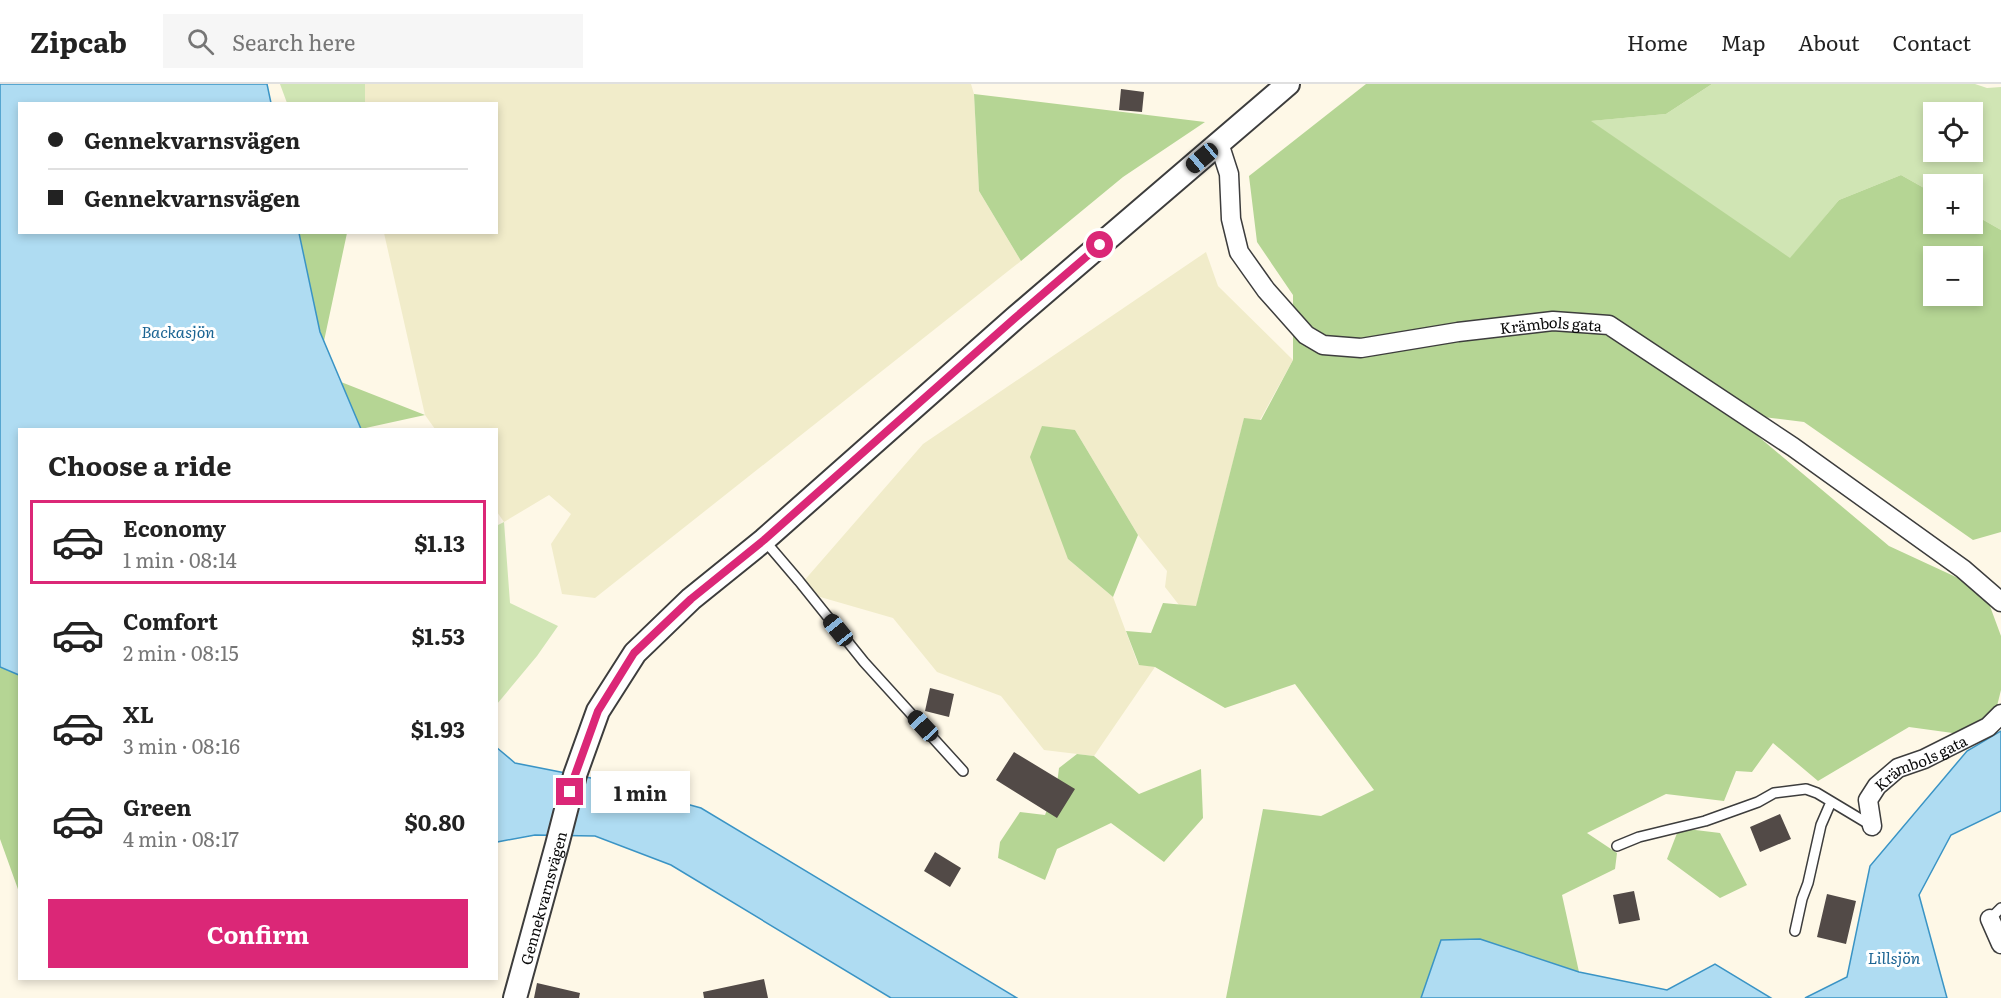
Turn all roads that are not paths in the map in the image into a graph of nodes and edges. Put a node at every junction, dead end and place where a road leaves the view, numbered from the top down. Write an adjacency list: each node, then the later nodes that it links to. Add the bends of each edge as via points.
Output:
1 (1288, 84): 2 (street, Gennekvarnsvägen)
2 (1219, 143): 3 (street, Gennekvarnsvägen); 4 (street, Krämbols gata, via 1229,174 1231,219 1239,252 1306,335 1323,345 1361,348 1553,321 1609,325 1793,447 1963,569)
3 (764, 540): 6 (lane, via 864,662); 13 (street, Gennekvarnsvägen, via 691,599 634,653 598,711 575,775)
4 (2001, 602)
5 (2001, 714): 8 (street, Krämbols gata, via 1988,727 1898,768 1877,786 1868,800)
6 (963, 771)
7 (1831, 802): 8 (lane); 9 (lane, via 1806,789 1774,793 1705,821); 11 (lane, via 1821,825)
8 (1872, 826)
9 (1617, 846)
10 (1995, 913): 12 (street)
11 (1795, 931)
12 (2001, 944)
13 (515, 998)

